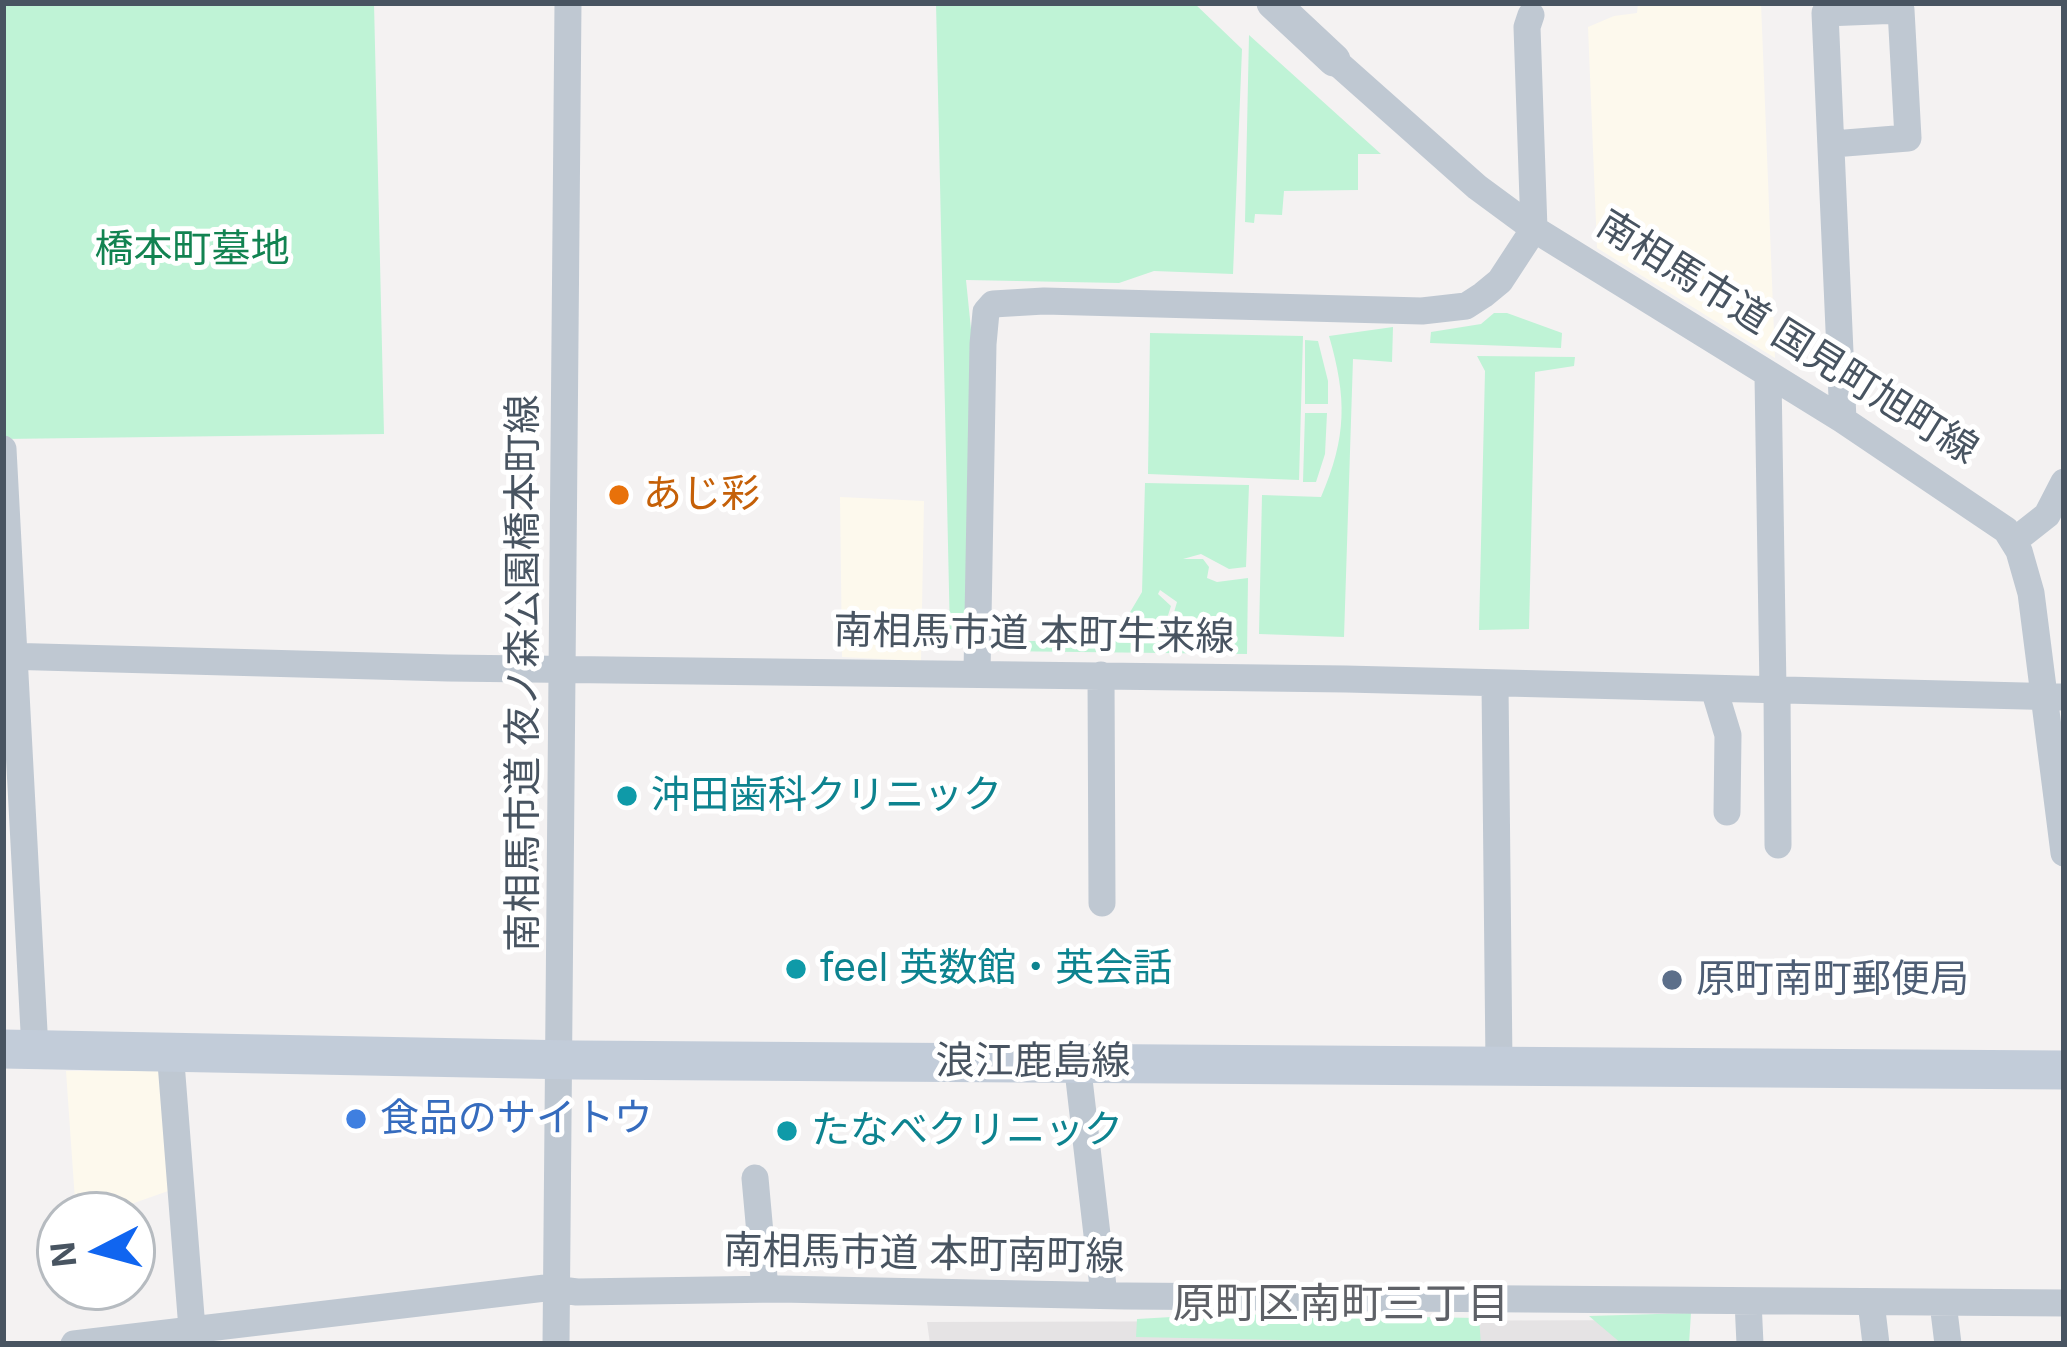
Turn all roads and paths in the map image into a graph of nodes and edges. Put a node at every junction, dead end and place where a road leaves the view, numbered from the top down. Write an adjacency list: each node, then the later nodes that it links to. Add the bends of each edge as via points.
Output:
1 (568, 3): 13 (street, 南相馬市道 夜ノ森公園橋本町線)
2 (1274, 3): 4 (street, 南相馬市道 国見町旭町線)
3 (1531, 15): 6 (street)
4 (1334, 60): 6 (street, 南相馬市道 国見町旭町線)
5 (1833, 144): 5 (street, via 1825,13 1901,10 1908,138); 8 (street)
6 (1534, 229): 7 (street, 南相馬市道 国見町旭町線); 14 (street, via 1500,281 1466,306 1444,310 993,304 983,328)
7 (1768, 376): 8 (street, 南相馬市道 国見町旭町線); 18 (street)
8 (1843, 420): 11 (street, 南相馬市道 国見町旭町線, via 1983,511)
9 (3, 449): 12 (street)
10 (2064, 482): 11 (street, via 2047,515)
11 (2014, 541): 19 (street)
12 (8, 656): 13 (street, 南相馬市道 本町牛来線); 24 (street)
13 (562, 668): 14 (street, 南相馬市道 本町牛来線); 26 (street, 南相馬市道 夜ノ森公園橋本町線)
14 (977, 672): 15 (street, 南相馬市道 本町牛来線)
15 (1101, 675): 16 (street, 南相馬市道 本町牛来線); 23 (street)
16 (1495, 684): 17 (street, 南相馬市道 本町牛来線); 28 (street)
17 (1714, 688): 18 (street, 南相馬市道 本町牛来線); 20 (street, via 1728,736)
18 (1775, 690): 19 (street, 南相馬市道 本町牛来線); 21 (street)
19 (2053, 697): 22 (street)
20 (1727, 812)
21 (1778, 844)
22 (2064, 853)
23 (1102, 904)
24 (19, 1050): 25 (main road, 浪江鹿島線)
25 (170, 1050): 26 (main road, 浪江鹿島線); 38 (street)
26 (560, 1058): 27 (main road, 浪江鹿島線); 31 (street, 南相馬市道 夜ノ森公園橋本町線)
27 (1077, 1062): 28 (main road, 浪江鹿島線); 33 (street)
28 (1499, 1065): 29 (main road, 浪江鹿島線)
29 (2064, 1070)
30 (755, 1178): 32 (street)
31 (556, 1288): 32 (street, 南相馬市道 本町南町線); 38 (street, 南相馬市道 本町南町線); 40 (street, 南相馬市道 夜ノ森公園橋本町線)
32 (765, 1289): 33 (street, 南相馬市道 本町南町線)
33 (1104, 1295): 34 (street, 南相馬市道 本町南町線)
34 (1748, 1301): 35 (street, 南相馬市道 本町南町線); 41 (street)
35 (1870, 1301): 36 (street, 南相馬市道 本町南町線); 42 (street)
36 (1943, 1303): 37 (street, 南相馬市道 本町南町線); 43 (street)
37 (2064, 1303)
38 (180, 1335): 39 (street, 南相馬市道 本町南町線)
39 (74, 1344)
40 (556, 1344)
41 (1750, 1344)
42 (1876, 1344)
43 (1948, 1344)

